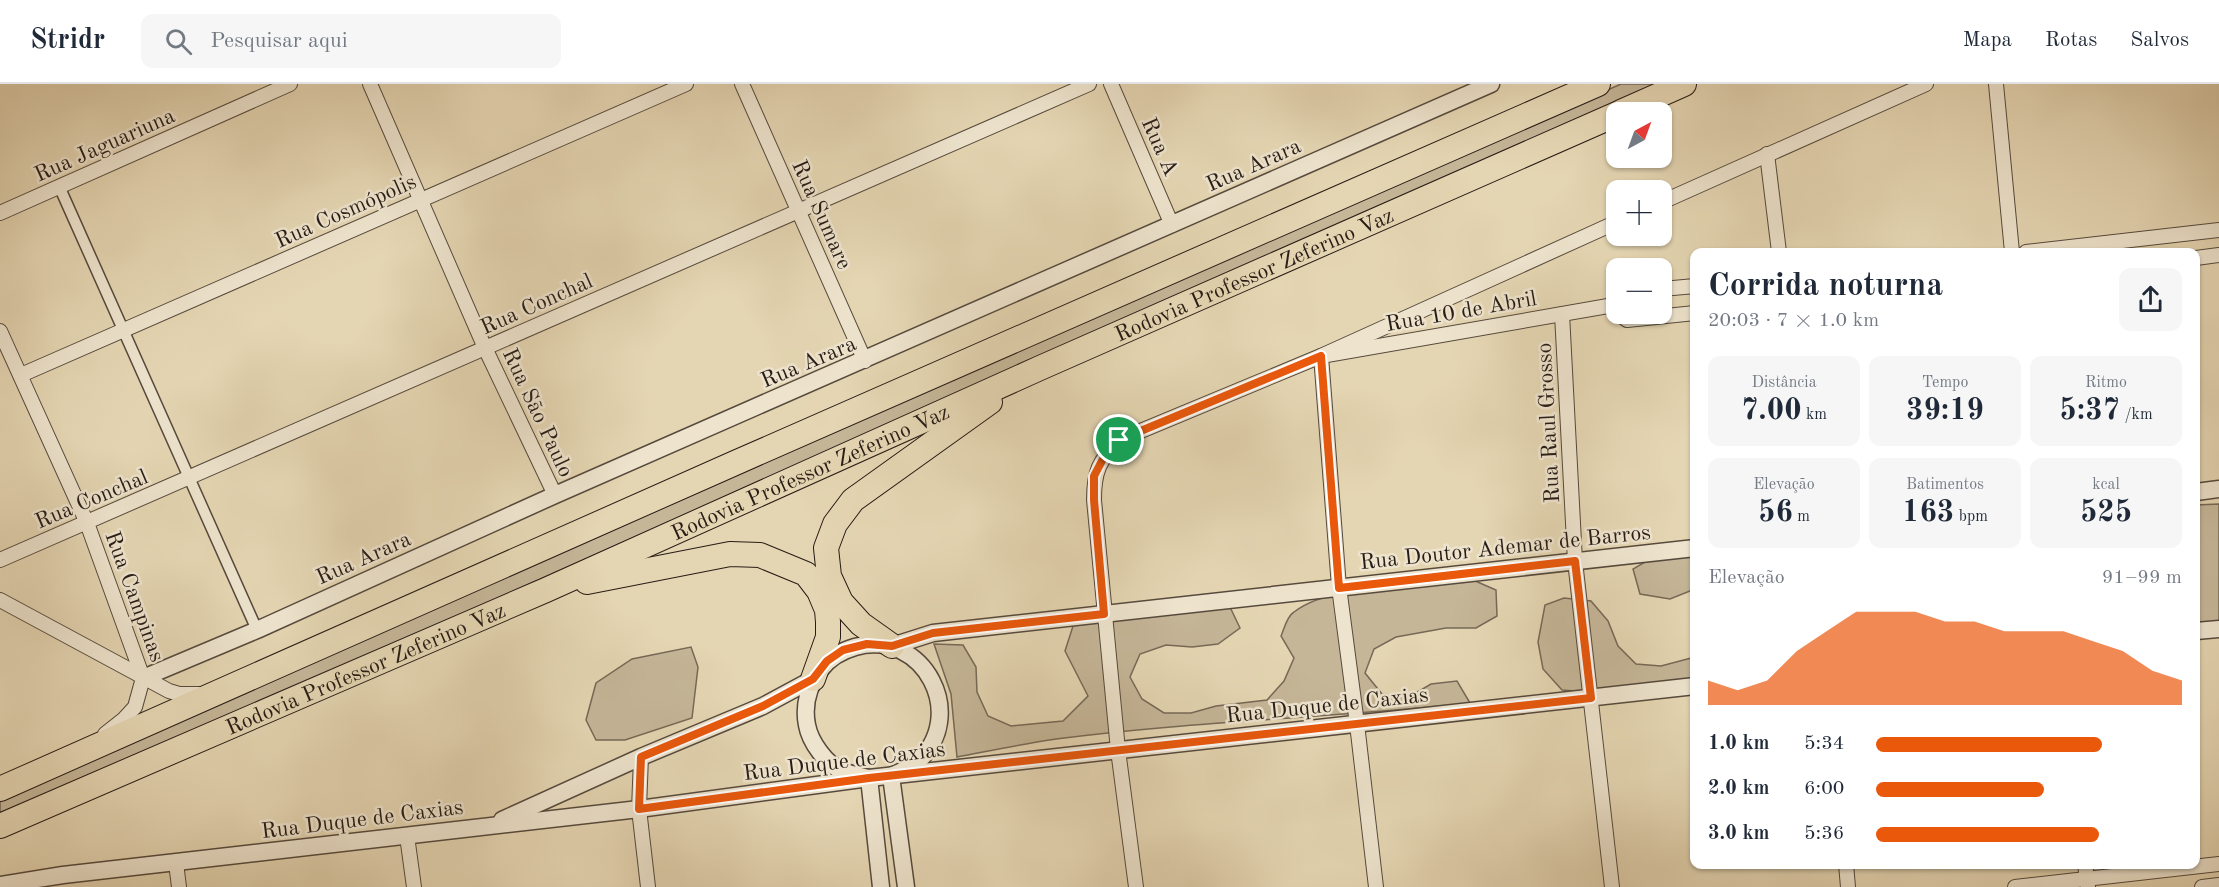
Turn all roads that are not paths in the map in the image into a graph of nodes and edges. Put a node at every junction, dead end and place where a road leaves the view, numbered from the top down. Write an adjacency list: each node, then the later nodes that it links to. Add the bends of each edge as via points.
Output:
1 (290, 84): 15 (street, Rua Jaguariuna)
2 (369, 84): 17 (street, Rua São Paulo)
3 (686, 84): 17 (street, Rua Cosmópolis)
4 (742, 84): 18 (street, Rua Sumare)
5 (1089, 84): 18 (street, Rua Conchal)
6 (1111, 84): 20 (street, Rua A)
7 (1491, 84): 20 (street, Rua Arara)
8 (1598, 84): 60 (highway, Rodovia Professor Zeferino Vaz)
9 (1684, 84): 12 (highway, Rodovia Professor Zeferino Vaz)
10 (1926, 84): 14 (street)
11 (1996, 84): 24 (street)
12 (1644, 102)
13 (1606, 119): 39 (highway, Rodovia Professor Zeferino Vaz)
14 (1767, 154): 16 (street); 23 (street)
15 (59, 186): 19 (street, Rua Jaguariuna); 34 (street)
16 (1672, 197)
17 (420, 200): 34 (street, Rua Cosmópolis); 36 (street, Rua São Paulo)
18 (799, 211): 36 (street, Rua Conchal); 38 (street, Rua Sumare)
19 (0, 213)
20 (1172, 225): 38 (street, Rua Arara)
21 (1606, 227): 37 (street)
22 (2219, 230): 25 (street)
23 (1779, 248)
24 (2012, 248)
25 (2061, 248)
26 (2219, 255): 27 (street)
27 (2200, 257)
28 (1690, 287): 29 (street)
29 (1672, 289)
30 (1606, 309): 32 (street, Rua 10 de Abril)
31 (1690, 313): 33 (street, Rua 10 de Abril)
32 (1562, 314): 37 (street, Rua 10 de Abril); 48 (street, Rua Raul Grosso)
33 (1672, 315)
34 (123, 330): 40 (street, Rua Cosmópolis); 41 (street)
35 (0, 331): 40 (street, Rua Campinas)
36 (485, 348): 41 (street, Rua Conchal); 44 (street, Rua São Paulo)
37 (1321, 356): 49 (street); 52 (street, via 1119,440 1104,457 1094,476)
38 (865, 361): 44 (street, Rua Arara)
39 (1040, 368): 50 (highway, Rodovia Professor Zeferino Vaz); 56 (highway, via 853,500 835,524 826,548 830,576 841,602 861,624)
40 (21, 375): 45 (street, Rua Campinas)
41 (190, 478): 45 (street, Rua Conchal); 54 (street)
42 (2219, 489): 43 (street)
43 (2200, 491)
44 (555, 495): 54 (street, Rua Arara)
45 (87, 523): 47 (street, Rua Conchal); 57 (street, Rua Campinas)
46 (1690, 549): 48 (street, Rua Doutor Ademar de Barros)
47 (0, 560)
48 (1575, 561): 49 (street, Rua Doutor Ademar de Barros); 61 (street, Rua Raul Grosso)
49 (1339, 588): 52 (street, Rua Doutor Ademar de Barros); 62 (street)
50 (546, 590): 58 (highway, via 730,554 760,555 806,574 819,591 827,610 828,637); 70 (highway, Rodovia Professor Zeferino Vaz)
51 (0, 600): 57 (street)
52 (1104, 614): 56 (street, Rua Doutor Ademar de Barros, via 933,633); 63 (street)
53 (2219, 628): 55 (street)
54 (257, 630): 57 (street, Rua Arara)
55 (2200, 630)
56 (892, 646): 58 (street, via 867,644 843,650 827,661); 66 (street, via 910,654 925,668 936,688 940,715 928,748 915,764)
57 (143, 678): 60 (street, via 179,694); 64 (street, via 135,707)
58 (813, 679): 65 (street, via 763,706); 67 (street, via 806,703 807,726 819,752 840,770)
59 (1690, 687): 61 (street, Rua Duque de Caxias)
60 (217, 694): 64 (highway, Rodovia Professor Zeferino Vaz)
61 (1591, 698): 62 (street, Rua Duque de Caxias); 89 (street, Rua Raul Grosso)
62 (1357, 724): 63 (street, Rua Duque de Caxias); 88 (street)
63 (1118, 750): 66 (street, Rua Duque de Caxias); 87 (street)
64 (76, 756): 68 (highway, Rodovia Professor Zeferino Vaz)
65 (641, 757): 69 (street); 71 (street)
66 (891, 776): 67 (street, Rua Duque de Caxias); 86 (street)
67 (869, 778): 69 (street, Rua Duque de Caxias); 85 (street)
68 (0, 789)
69 (639, 809): 71 (street, Rua Duque de Caxias); 84 (street)
70 (0, 826)
71 (487, 826): 72 (street, Rua Duque de Caxias)
72 (407, 836): 73 (street, Rua Duque de Caxias); 83 (street)
73 (176, 863): 78 (street, Rua Duque de Caxias); 82 (street)
74 (2219, 864): 75 (street)
75 (2200, 867)
76 (1846, 869): 90 (street)
77 (2184, 869): 79 (street)
78 (39, 883): 80 (street, Rua Duque de Caxias)
79 (2087, 883): 91 (street)
80 (0, 885)
81 (2219, 885): 92 (street)
82 (179, 887)
83 (414, 887)
84 (648, 887)
85 (881, 887)
86 (906, 887)
87 (1136, 887)
88 (1376, 887)
89 (1612, 887)
90 (1848, 887)
91 (2015, 887)
92 (2202, 887)

